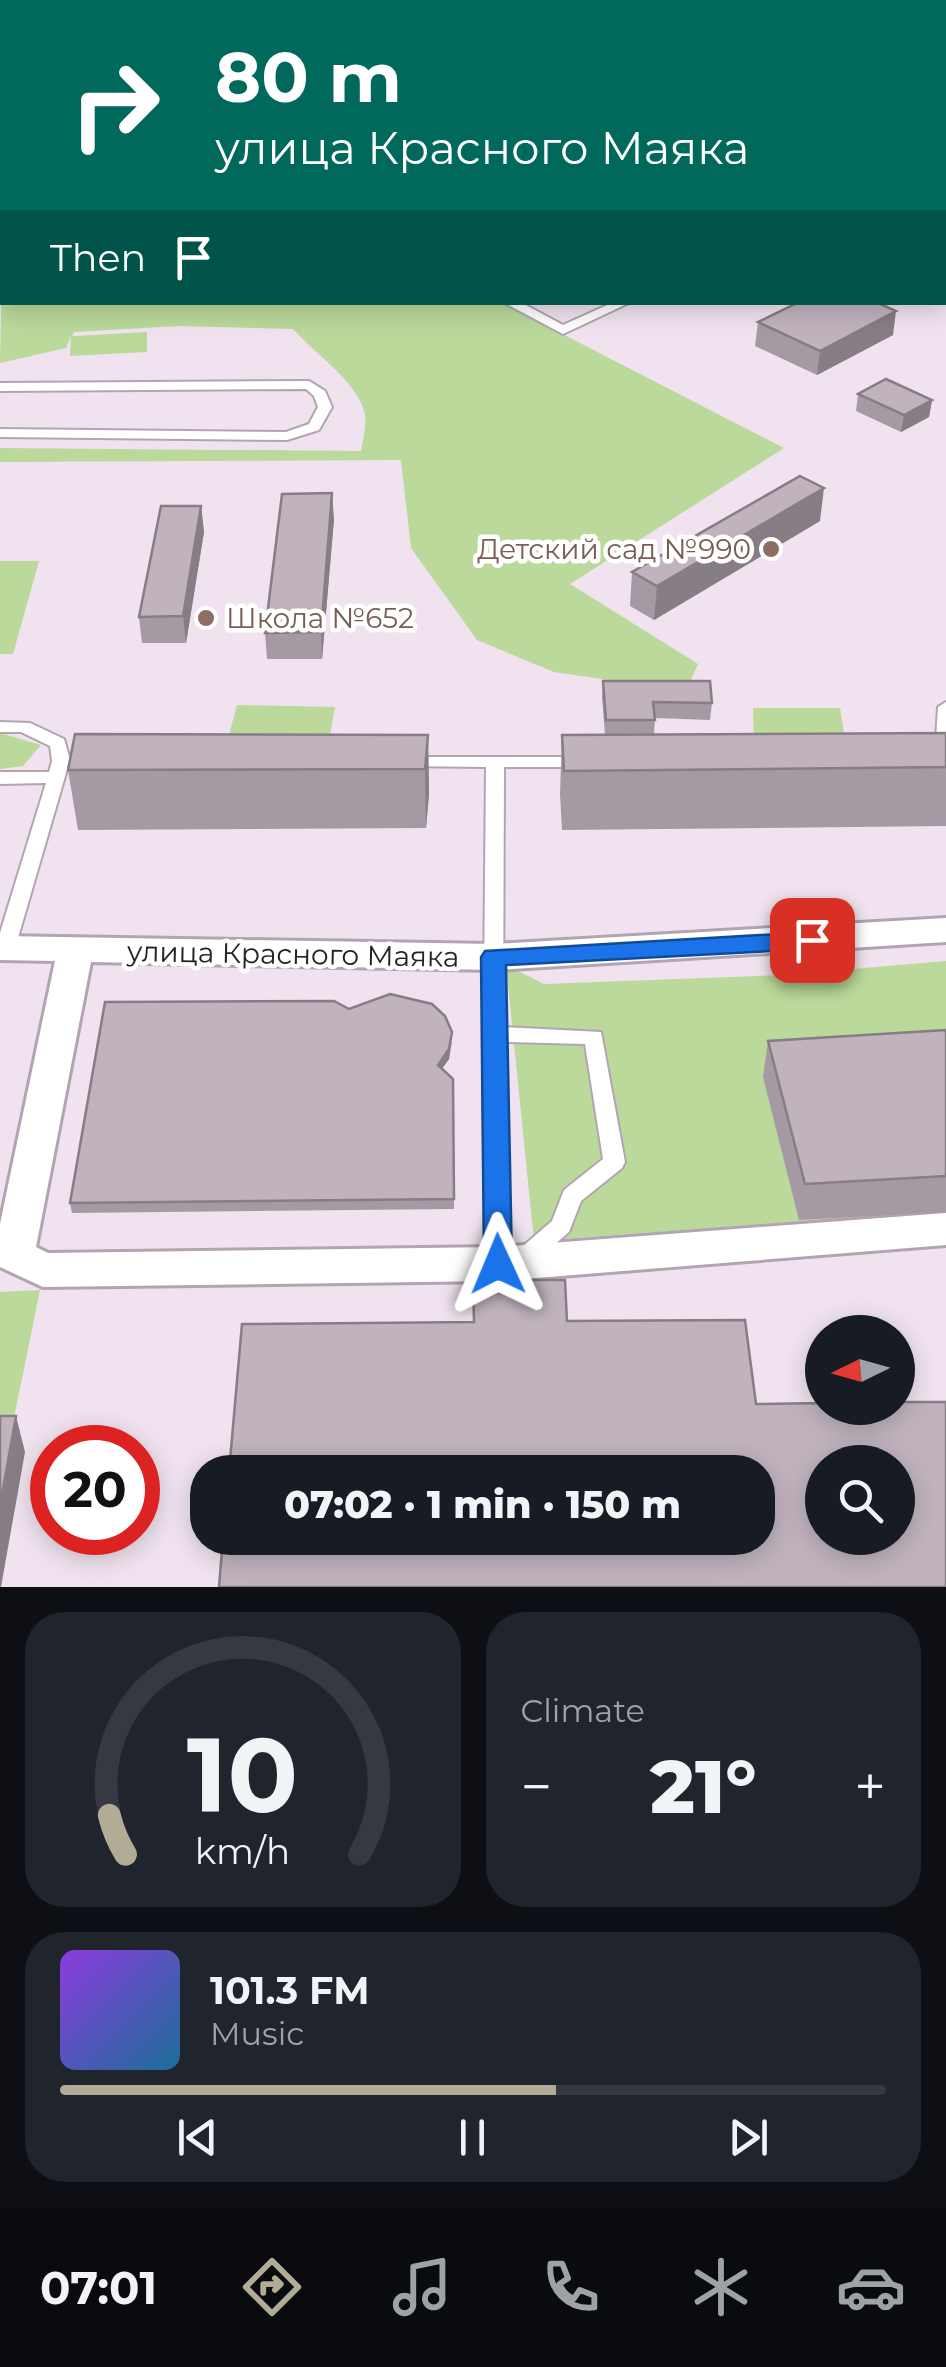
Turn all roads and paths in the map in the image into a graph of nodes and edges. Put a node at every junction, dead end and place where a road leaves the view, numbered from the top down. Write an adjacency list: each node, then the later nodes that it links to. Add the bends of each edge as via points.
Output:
1 (516, 305): 2 (lane, via 563,330)
2 (618, 305)
3 (0, 387): 4 (lane, via 309,385 324,407 314,426 287,436)
4 (0, 434)
5 (946, 707): 12 (lane)
6 (0, 727): 13 (lane, via 44,733 58,743)
7 (100, 761): 13 (lane)
8 (376, 762): 9 (lane)
9 (495, 762): 10 (lane); 18 (lane)
10 (608, 762)
11 (924, 762): 12 (lane)
12 (945, 762)
13 (59, 769): 14 (lane); 16 (lane)
14 (0, 778)
15 (946, 930): 18 (street, улица Красного Маяка)
16 (2, 948): 17 (street, улица Красного Маяка)
17 (74, 951): 18 (street, улица Красного Маяка); 21 (street, via 14,1255 43,1270 62,1271)
18 (494, 957): 19 (lane)
19 (493, 1034): 21 (lane); 21 (lane, via 594,1037 614,1162 572,1196 561,1226)
20 (946, 1229): 21 (street)
21 (508, 1263)

